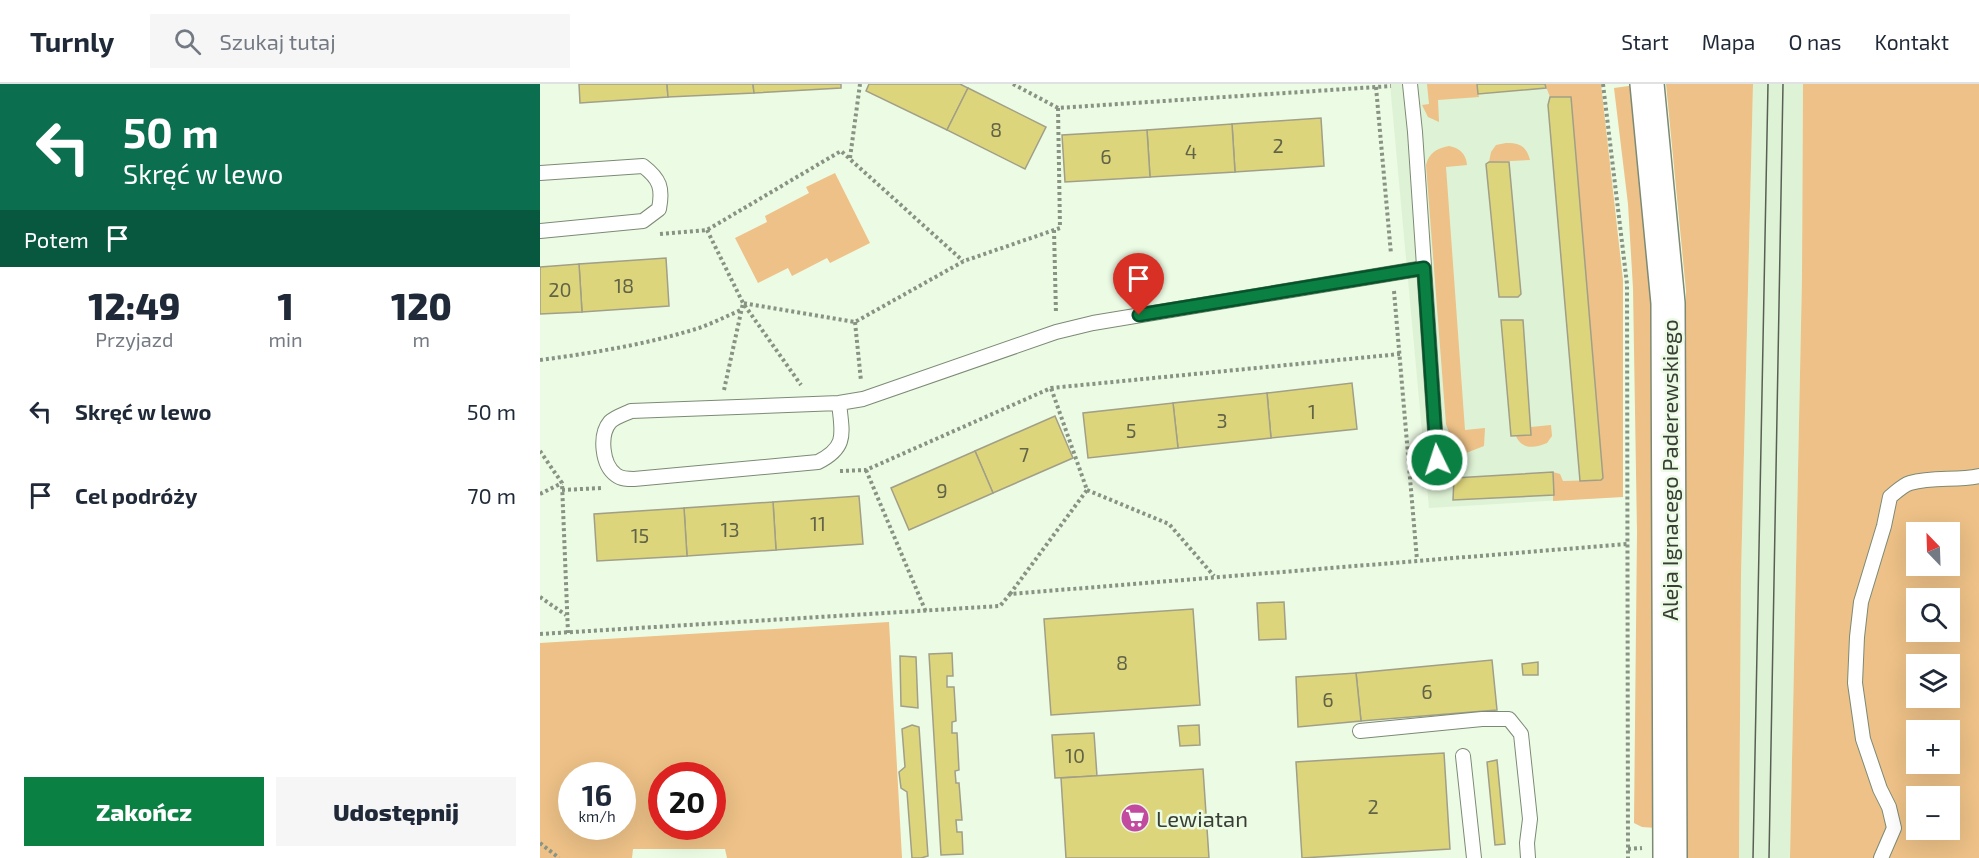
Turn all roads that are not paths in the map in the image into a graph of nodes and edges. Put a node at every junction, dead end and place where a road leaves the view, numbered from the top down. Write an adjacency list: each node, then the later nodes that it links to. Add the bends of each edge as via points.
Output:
1 (1647, 84): 13 (street, Aleja Ignacego Paderewskiego, via 1668,303)
2 (1410, 85): 5 (lane)
3 (540, 173): 4 (lane, via 643,166 656,176 662,194 659,208 643,221)
4 (540, 231)
5 (1424, 268): 6 (lane, via 1093,323 1056,332 863,399); 7 (lane)
6 (839, 403): 6 (lane, via 842,437 834,454 818,462 634,479 614,474 606,462 604,433 611,420 631,411)
7 (1437, 460)
8 (1979, 476): 14 (lane, via 1908,483 1890,497 1861,602 1855,683 1863,739 1894,828)
9 (1360, 730): 12 (lane, via 1509,719 1521,734 1530,819)
10 (1463, 756): 11 (lane)
11 (1474, 858)
12 (1528, 858)
13 (1670, 858)
14 (1881, 858)

